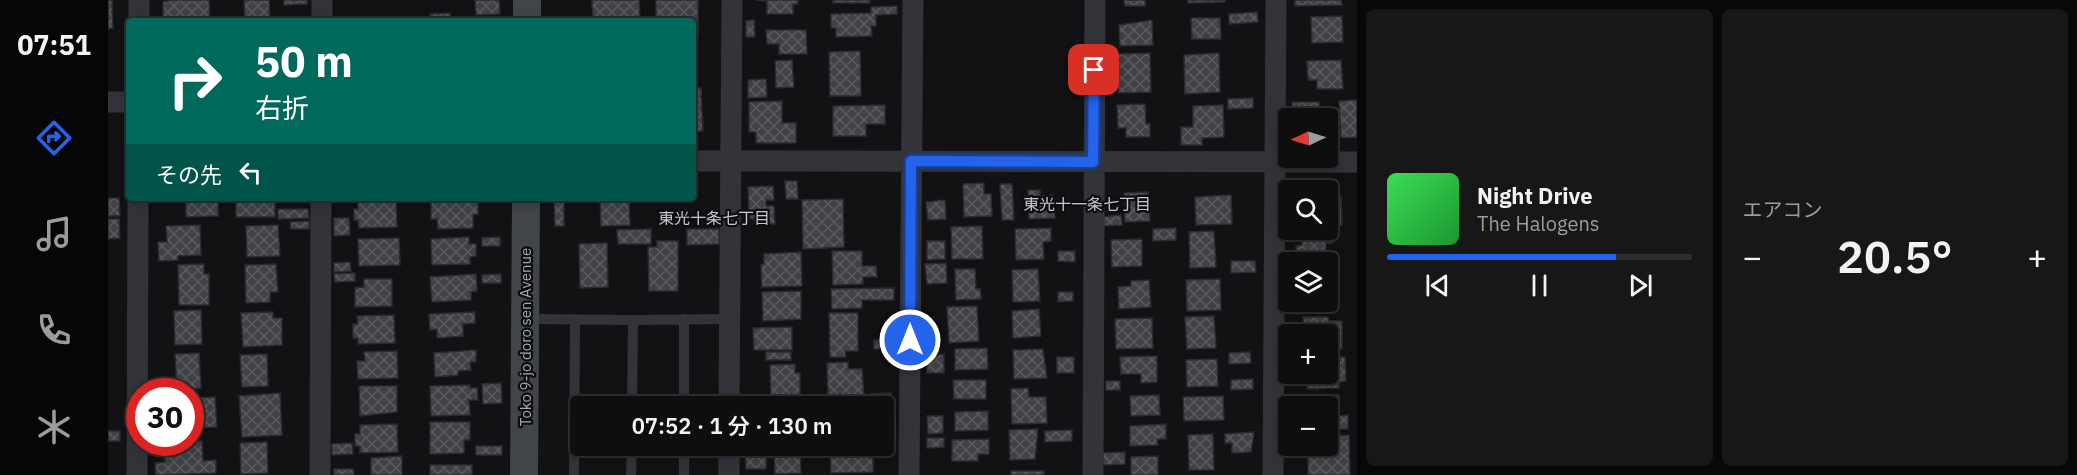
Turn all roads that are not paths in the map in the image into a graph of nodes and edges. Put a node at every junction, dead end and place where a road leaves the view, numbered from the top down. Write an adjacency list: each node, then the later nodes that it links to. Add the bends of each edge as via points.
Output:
1 (139, 0): 8 (street)
2 (322, 0): 9 (street)
3 (527, 0): 10 (street)
4 (732, 0): 14 (street)
5 (912, 0): 15 (street)
6 (1095, 0): 16 (street)
7 (1276, 0): 17 (street)
8 (139, 18)
9 (322, 18)
10 (526, 18)
11 (108, 102): 12 (street)
12 (126, 102)
13 (696, 161): 14 (street)
14 (731, 161): 15 (street); 25 (street)
15 (911, 161): 16 (street); 40 (street)
16 (1093, 162): 17 (street); 41 (street)
17 (1274, 162): 18 (street); 42 (street)
18 (1357, 162)
19 (138, 201): 33 (street)
20 (321, 201): 34 (street)
21 (526, 201): 22 (street, Toko 9-jo doro sen Avenue)
22 (525, 319): 23 (lane); 35 (street, Toko 9-jo doro sen Avenue)
23 (575, 319): 26 (lane); 36 (lane)
24 (684, 319): 25 (lane); 26 (lane); 28 (lane)
25 (730, 319): 29 (street)
26 (633, 320): 27 (lane)
27 (632, 396)
28 (684, 396)
29 (729, 396)
30 (632, 456): 37 (lane)
31 (684, 456): 38 (lane)
32 (729, 456): 39 (street)
33 (137, 475)
34 (320, 475)
35 (524, 475)
36 (574, 475)
37 (631, 475)
38 (684, 475)
39 (729, 475)
40 (909, 475)
41 (1093, 475)
42 (1273, 475)

